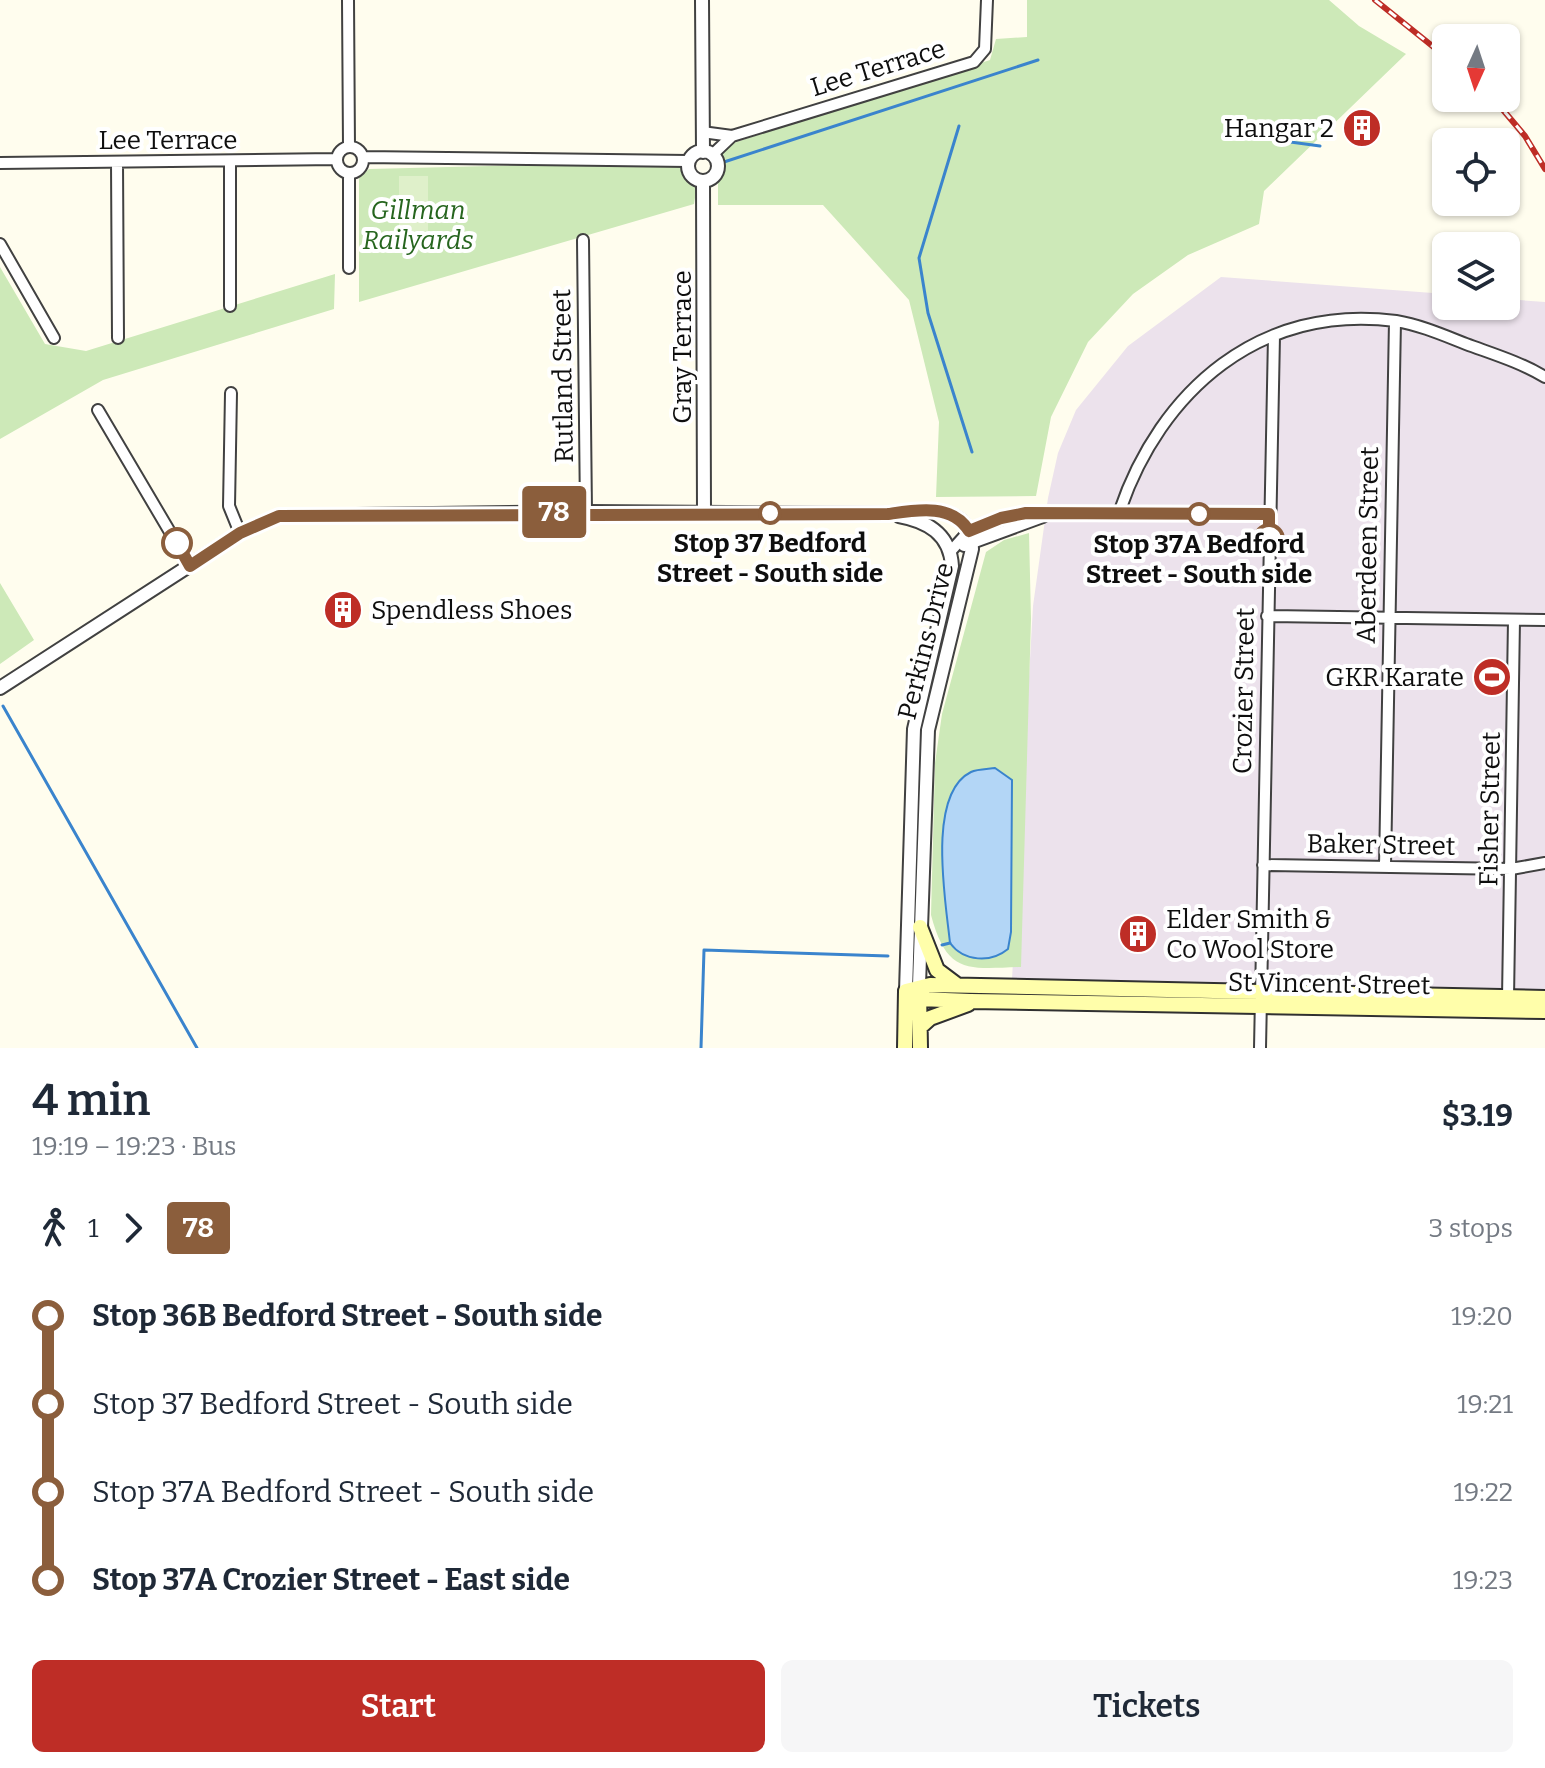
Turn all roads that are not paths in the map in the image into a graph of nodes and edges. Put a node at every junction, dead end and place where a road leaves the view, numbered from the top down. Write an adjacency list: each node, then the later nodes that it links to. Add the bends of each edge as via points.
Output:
1 (348, 0): 6 (street)
2 (702, 0): 4 (street)
3 (987, 0): 5 (street, Lee Terrace, via 985,49 974,62)
4 (702, 132): 5 (street, Lee Terrace); 7 (street)
5 (732, 136): 7 (street, Lee Terrace)
6 (349, 147): 8 (street); 9 (street)
7 (708, 153): 10 (street); 15 (street, via 717,169)
8 (363, 157): 10 (street); 14 (street, via 360,169)
9 (336, 159): 12 (street, Lee Terrace); 14 (street)
10 (688, 161): 15 (street, via 692,178)
11 (117, 162): 12 (street, Lee Terrace); 13 (street, Lee Terrace); 23 (street)
12 (230, 162): 19 (street)
13 (0, 163)
14 (349, 173): 18 (street)
15 (703, 181): 28 (street, Gray Terrace)
16 (583, 240): 27 (street, Rutland Street)
17 (0, 244): 22 (street)
18 (349, 268)
19 (230, 306)
20 (1395, 321): 21 (street, via 1327,321); 24 (street); 37 (street, Aberdeen Street)
21 (1274, 336): 29 (street, via 1217,366 1173,409 1145,450); 31 (street, Crozier Street)
22 (54, 338)
23 (118, 338)
24 (1545, 377)
25 (231, 393): 32 (street, via 229,506)
26 (98, 410): 35 (street)
27 (586, 512): 28 (street); 32 (street, via 279,516)
28 (704, 513): 30 (street)
29 (1119, 513): 31 (street); 33 (street, via 1014,514)
30 (888, 514): 33 (street, Perkins Drive, via 946,512 960,519); 34 (street, Perkins Drive, via 925,523 941,535)
31 (1269, 514): 36 (street, Crozier Street)
32 (240, 533): 35 (street)
33 (970, 537): 34 (street); 45 (street, Perkins Drive, via 929,721)
34 (950, 552): 46 (street, Perkins Drive, via 950,584 914,729)
35 (190, 566): 40 (street)
36 (1267, 616): 37 (street); 42 (street, Crozier Street)
37 (1389, 617): 38 (street); 43 (street, Aberdeen Street)
38 (1514, 620): 39 (street); 44 (street, Fisher Street)
39 (1545, 620)
40 (0, 688)
41 (1545, 863): 44 (street, Baker Street)
42 (1263, 865): 43 (street, Baker Street); 50 (street, Crozier Street)
43 (1385, 866): 44 (street, Baker Street)
44 (1511, 869): 48 (street, Fisher Street)
45 (920, 927): 46 (street, Perkins Drive); 47 (main road, via 937,970)
46 (915, 992): 47 (main road, St Vincent Street); 52 (main road, Perkins Drive); 53 (main road, Perkins Drive)
47 (968, 994): 50 (main road, St Vincent Street); 52 (main road, via 966,1005)
48 (1508, 998): 49 (main road, St Vincent Street); 50 (main road, St Vincent Street)
49 (1545, 998)
50 (1261, 1000): 51 (main road, St Vincent Street); 55 (street, Crozier Street)
51 (1545, 1011)
52 (920, 1027): 54 (main road, Perkins Drive)
53 (905, 1048)
54 (920, 1048)
55 (1260, 1048)

